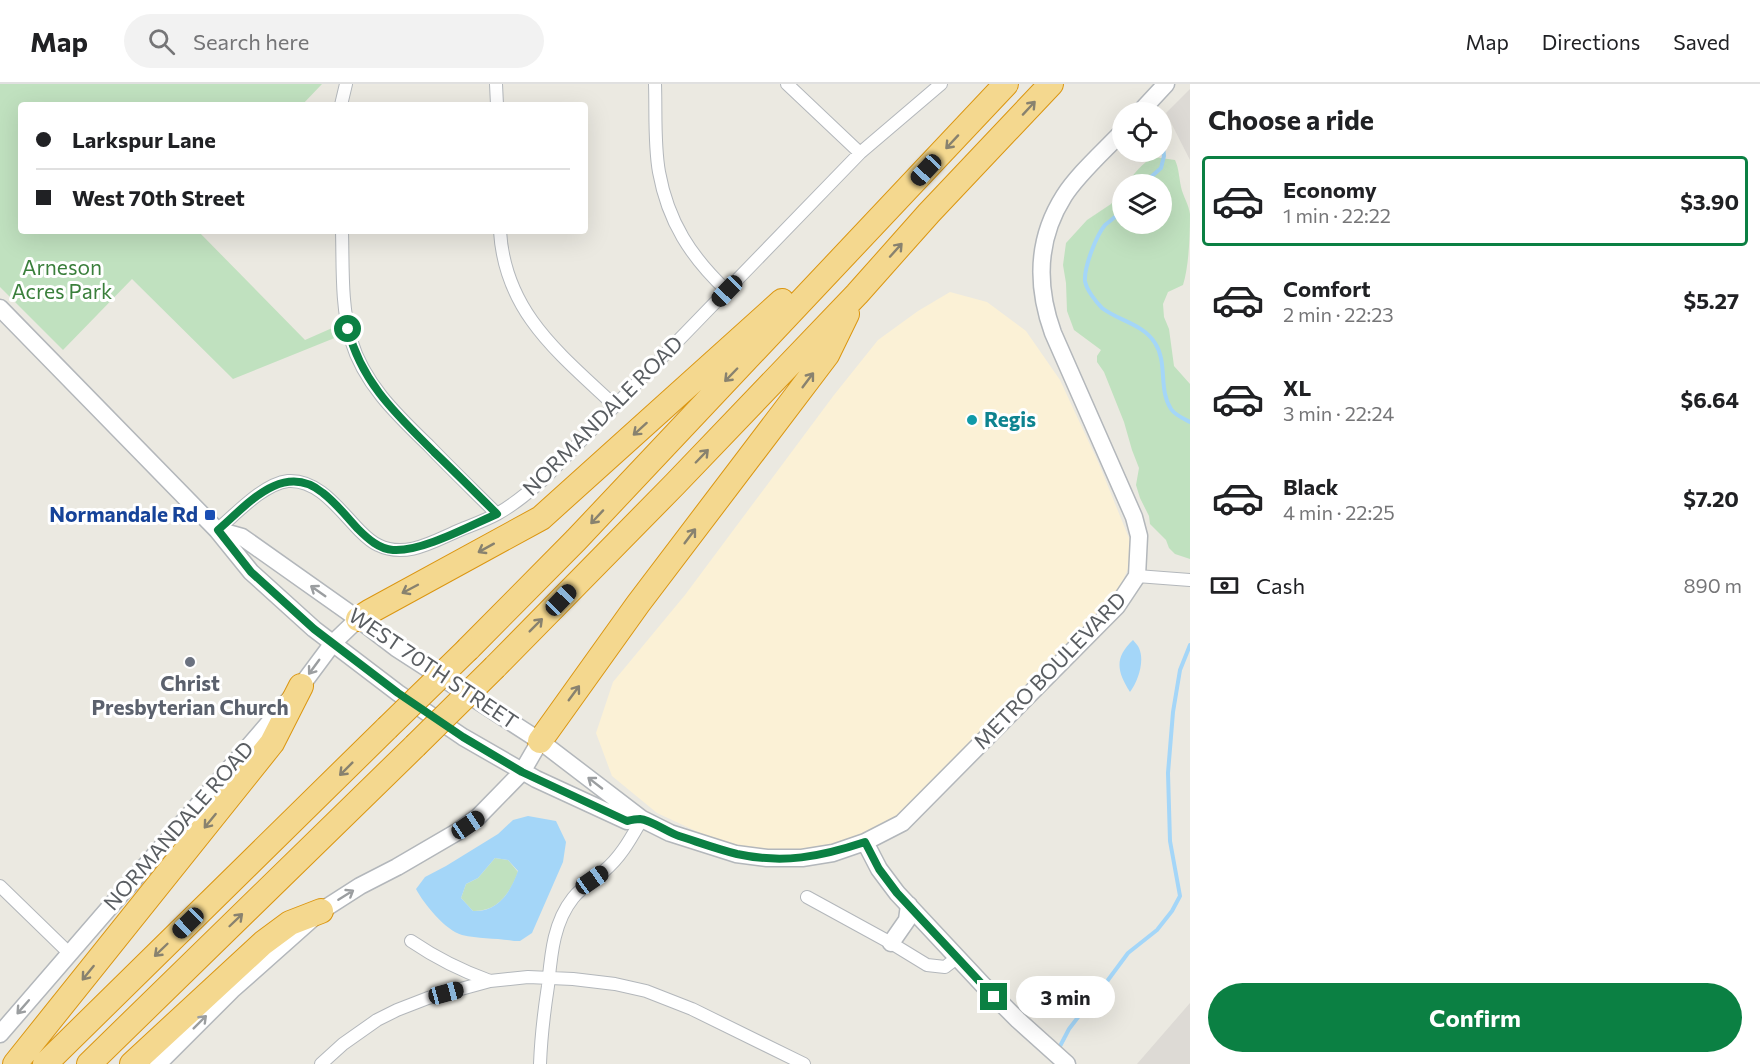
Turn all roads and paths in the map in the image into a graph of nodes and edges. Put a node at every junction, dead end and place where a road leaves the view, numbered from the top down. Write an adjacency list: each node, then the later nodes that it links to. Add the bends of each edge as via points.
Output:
1 (346, 84): 9 (street)
2 (496, 84): 10 (street)
3 (655, 84): 17 (street, via 658,170 665,198 689,249)
4 (787, 84): 13 (street)
5 (941, 84): 13 (street, NORMANDALE ROAD)
6 (1006, 84): 16 (highway, one-way to 16)
7 (1052, 84): 18 (highway, one-way to 7)
8 (1166, 84): 11 (street)
9 (342, 102)
10 (496, 102)
11 (1149, 102)
12 (1112, 143): 23 (street, METRO BOULEVARD, via 1064,196 1053,217 1041,263 1041,287 1053,333 1134,517 1139,536)
13 (860, 153): 17 (street, NORMANDALE ROAD)
14 (342, 234): 21 (street, via 345,316 362,367 393,411)
15 (500, 234): 20 (street, via 508,277 538,331)
16 (830, 272): 25 (highway, one-way to 25, via 785,299 541,518); 44 (highway, one-way to 44, bridge, via 468,649)
17 (727, 291): 20 (street, NORMANDALE ROAD)
18 (857, 294): 28 (highway, one-way to 18, via 827,355); 45 (highway, one-way to 18, bridge, via 495,667)
19 (0, 308): 22 (street, WEST 70TH STREET)
20 (615, 406): 21 (street, NORMANDALE ROAD, via 545,478)
21 (497, 514): 22 (street, NORMANDALE ROAD, via 418,548 390,550 376,545 322,492 299,481 262,491)
22 (218, 530): 25 (street, WEST 70TH STREET, one-way to 22, via 242,537); 26 (street, WEST 70TH STREET, via 251,572)
23 (1137, 576): 24 (street); 31 (street, METRO BOULEVARD, via 1117,606 902,823)
24 (1186, 579)
25 (358, 619): 26 (street, NORMANDALE ROAD); 28 (street, WEST 70TH STREET)
26 (333, 643): 27 (street, NORMANDALE ROAD, one-way to 27); 29 (street, WEST 70TH STREET, via 398,693)
27 (301, 686): 38 (street, NORMANDALE ROAD); 43 (highway, one-way to 43, via 272,743)
28 (540, 741): 29 (street); 30 (street, WEST 70TH STREET, one-way to 28)
29 (522, 772): 30 (street, WEST 70TH STREET, via 627,821); 35 (street, one-way to 29, via 457,832 478,817)
30 (642, 819): 31 (street, WEST 70TH STREET, via 670,833 736,854 767,858 833,853); 40 (street, via 625,849 572,899 556,933)
31 (865, 842): 34 (street, via 879,869)
32 (0, 886): 38 (street)
33 (807, 897): 37 (street)
34 (909, 905): 37 (street, via 907,920); 39 (street)
35 (321, 911): 46 (highway, via 290,923 263,943); 47 (street, one-way to 35, via 232,990)
36 (411, 941): 41 (street, via 432,956)
37 (891, 943): 39 (street, via 927,965 945,967)
38 (69, 953): 42 (street, NORMANDALE ROAD, one-way to 42)
39 (958, 957): 51 (street)
40 (549, 977): 41 (street); 49 (street); 50 (street, via 646,991)
41 (490, 981): 48 (street, via 397,1010 343,1044)
42 (0, 1034)
43 (15, 1064)
44 (45, 1064)
45 (89, 1064)
46 (132, 1064)
47 (158, 1064)
48 (321, 1064)
49 (540, 1064)
50 (804, 1064)
51 (1067, 1064)

